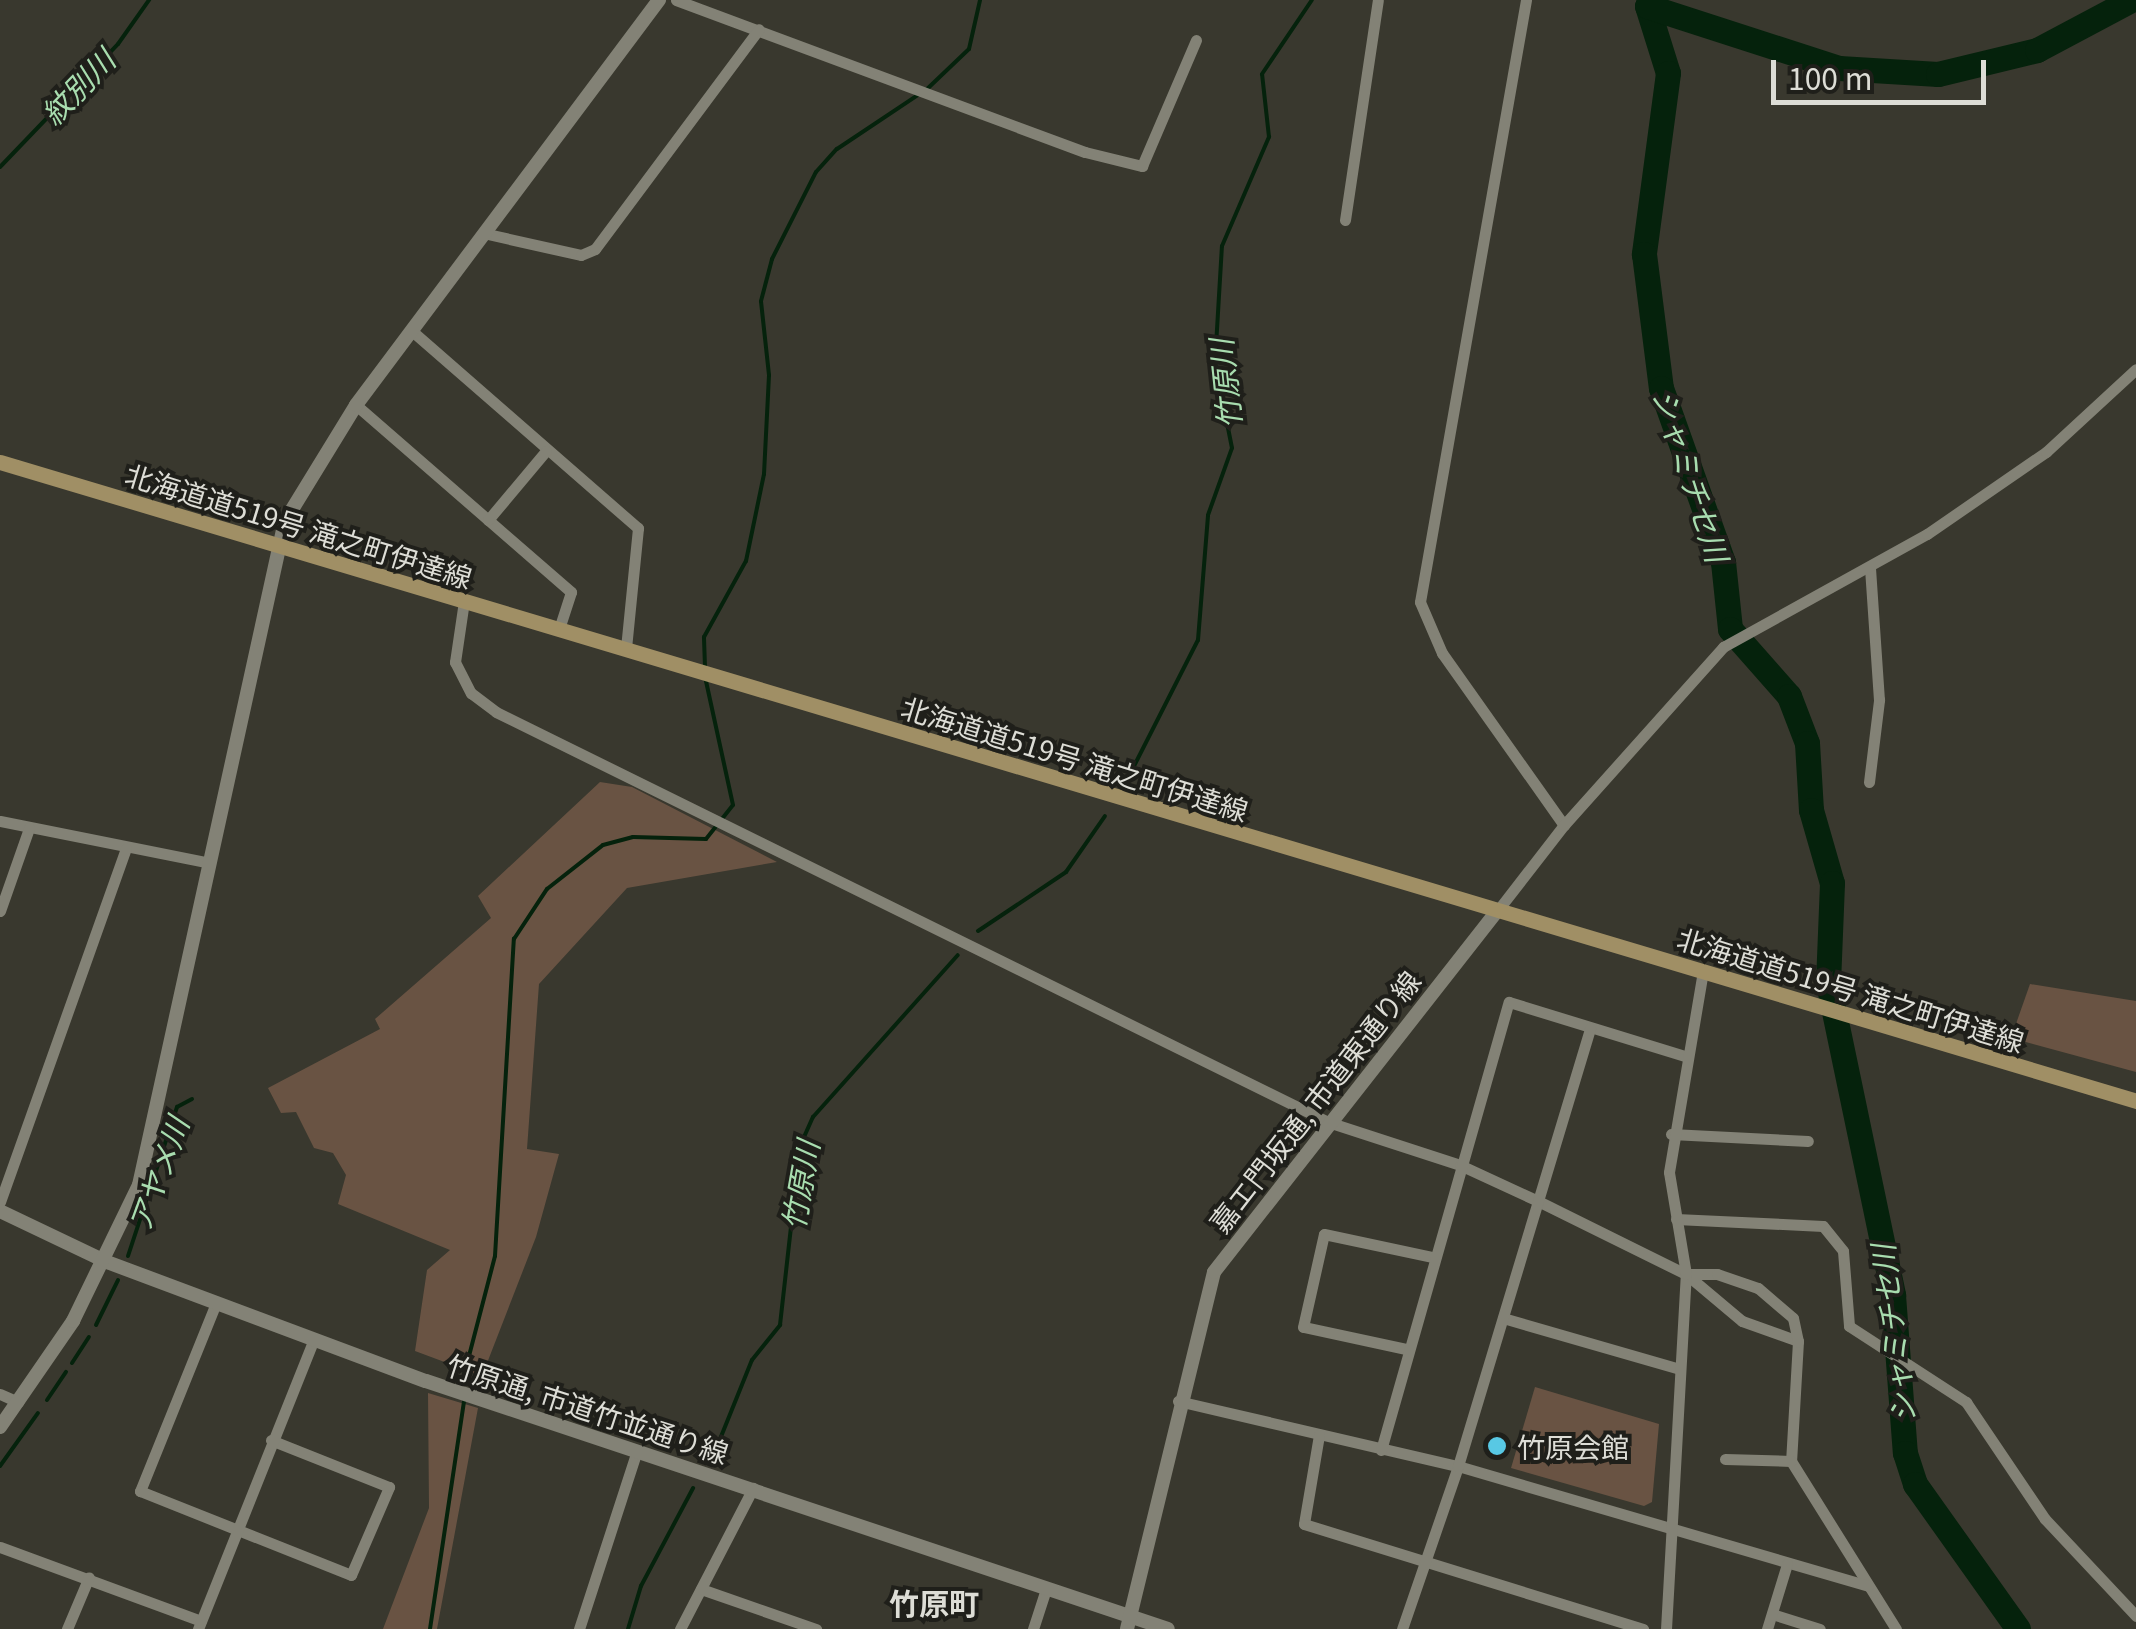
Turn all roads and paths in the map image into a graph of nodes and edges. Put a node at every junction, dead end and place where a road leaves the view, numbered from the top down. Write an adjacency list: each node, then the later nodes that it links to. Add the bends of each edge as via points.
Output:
1 (659, 0): 8 (street)
2 (676, 0): 5 (street)
3 (1378, 0): 7 (street)
4 (1526, 0): 22 (street, via 1420,602 1442,652)
5 (759, 29): 6 (street, via 1029,132 1142,166); 8 (street, via 595,249 581,255)
6 (1196, 40)
7 (1345, 220)
8 (484, 232): 9 (street)
9 (412, 330): 11 (street); 12 (street)
10 (2136, 369): 16 (street, via 2046,452)
11 (356, 405): 14 (street); 15 (street, via 302,487)
12 (546, 450): 14 (street); 19 (street, via 638,528)
13 (0, 462): 15 (main road, 北海道道519号 滝之町伊達線)
14 (488, 520): 18 (street, via 570,592)
15 (278, 544): 17 (main road, 北海道道519号 滝之町伊達線); 25 (street)
16 (1870, 568): 20 (street, via 1878,700); 22 (street, via 1722,648)
17 (464, 602): 18 (main road, 北海道道519号 滝之町伊達線); 32 (street, via 455,662 472,692 496,712)
18 (559, 629): 19 (main road, 北海道道519号 滝之町伊達線)
19 (626, 649): 26 (main road, 北海道道519号 滝之町伊達線)
20 (1869, 782)
21 (0, 821): 23 (street)
22 (1564, 825): 26 (street)
23 (30, 828): 24 (street); 27 (street)
24 (126, 850): 25 (street); 37 (street)
25 (210, 863): 41 (street, via 148,1148)
26 (1498, 910): 28 (main road, 北海道道519号 滝之町伊達線); 32 (street, 嘉エ門坂通, 市道東通り線)
27 (0, 911)
28 (1702, 970): 30 (street); 31 (main road, 北海道道519号 滝之町伊達線)
29 (1590, 1028): 30 (street); 35 (street, via 1509,1002); 36 (street)
30 (1684, 1056): 33 (street)
31 (2136, 1101)
32 (1328, 1122): 35 (street); 50 (street, 嘉エ門坂通, 市道東通り線, via 1214,1272)
33 (1671, 1134): 34 (street); 39 (street)
34 (1808, 1141)
35 (1460, 1165): 36 (street); 40 (street)
36 (1538, 1201): 42 (street); 44 (street)
37 (0, 1202)
38 (0, 1211): 41 (street, 竹原通, 市道竹並通り線)
39 (1676, 1218): 42 (street); 71 (street, via 1823,1226 1843,1251 1849,1326 1966,1402 2045,1519)
40 (1432, 1257): 47 (street); 47 (street, via 1324,1234 1304,1327)
41 (107, 1262): 43 (street, 竹原通, 市道竹並通り線); 51 (street)
42 (1686, 1274): 46 (street, via 1742,1321); 46 (street, via 1717,1274 1758,1288 1794,1318); 48 (street)
43 (216, 1303): 45 (street, 竹原通, 市道竹並通り線); 62 (street, via 140,1491)
44 (1503, 1318): 48 (street); 59 (street)
45 (314, 1340): 54 (street); 55 (street, 竹原通, 市道竹並通り線)
46 (1798, 1341): 58 (street)
47 (1406, 1349): 56 (street)
48 (1680, 1370): 61 (street)
49 (0, 1394): 51 (street)
50 (1178, 1401): 53 (street); 72 (street, 嘉エ門坂通, 市道東通り線)
51 (18, 1402): 52 (street)
52 (0, 1427)
53 (1320, 1435): 56 (street); 64 (street, via 1304,1524)
54 (272, 1440): 62 (street); 62 (street, via 389,1487 351,1575)
55 (638, 1450): 60 (street, 竹原通, 市道竹並通り線); 75 (street)
56 (1382, 1450): 59 (street)
57 (1725, 1459): 58 (street)
58 (1790, 1461): 67 (street)
59 (1458, 1466): 61 (street); 64 (street)
60 (753, 1488): 68 (street); 69 (street, 竹原通, 市道竹並通り線)
61 (1667, 1528): 65 (street); 82 (street)
62 (235, 1530): 73 (street)
63 (0, 1547): 66 (street)
64 (1422, 1561): 80 (street); 81 (street)
65 (1787, 1564): 67 (street); 70 (street)
66 (89, 1578): 73 (street); 74 (street)
67 (1868, 1586): 85 (street)
68 (701, 1589): 76 (street); 77 (street)
69 (1046, 1589): 72 (street, 竹原通, 市道竹並通り線); 78 (street)
70 (1772, 1614): 83 (street); 84 (street)
71 (2136, 1616)
72 (1128, 1623): 79 (street, 竹原通, 市道竹並通り線)
73 (199, 1625)
74 (67, 1629)
75 (580, 1629)
76 (680, 1629)
77 (816, 1629)
78 (1033, 1629)
79 (1168, 1629)
80 (1402, 1629)
81 (1643, 1629)
82 (1666, 1629)
83 (1768, 1629)
84 (1820, 1629)
85 (1896, 1629)

